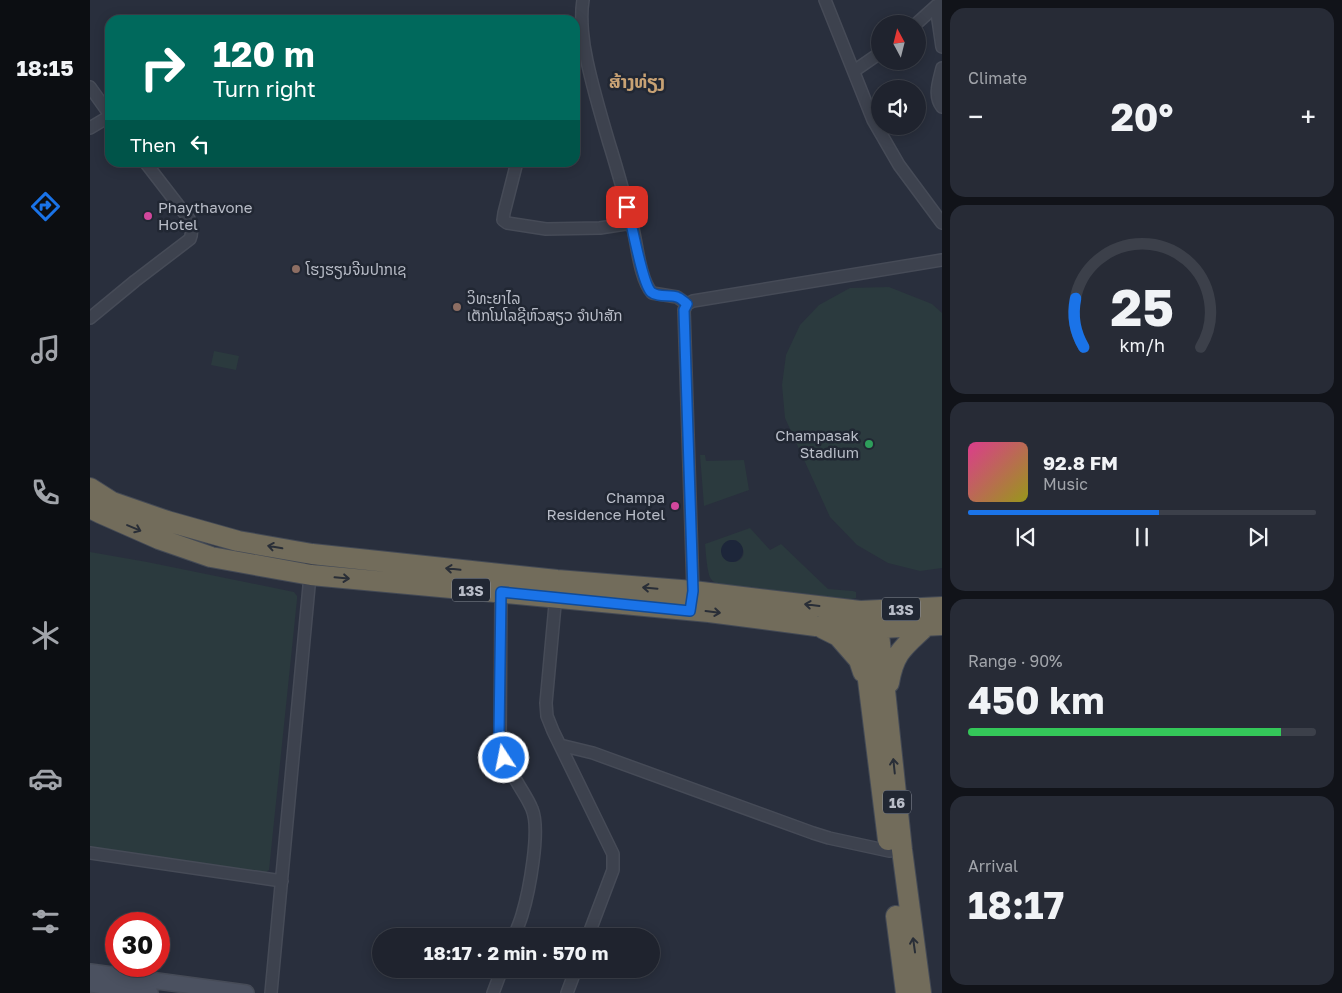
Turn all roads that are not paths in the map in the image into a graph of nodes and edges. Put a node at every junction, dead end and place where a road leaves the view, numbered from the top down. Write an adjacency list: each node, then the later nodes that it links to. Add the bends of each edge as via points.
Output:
1 (583, 0): 16 (street, via 586,60)
2 (825, 0): 8 (street)
3 (939, 4): 4 (street); 5 (street)
4 (926, 15)
5 (942, 47)
6 (871, 59): 8 (street)
7 (942, 68): 10 (street, via 937,95)
8 (854, 71): 17 (street, via 873,120 894,157)
9 (90, 87): 11 (street)
10 (942, 107)
11 (105, 108)
12 (105, 118): 13 (street)
13 (90, 128)
14 (150, 167): 20 (street, via 188,219 192,234 190,239)
15 (516, 167): 16 (street, via 504,213 503,220 507,222 546,229 600,228)
16 (632, 223): 19 (street, via 643,276 652,294 677,297)
17 (942, 223)
18 (942, 260): 19 (street, via 693,300)
19 (687, 304): 26 (street, via 684,310)
20 (90, 318)
21 (90, 488): 23 (highway, 13S, one-way to 21, via 238,541 167,521 112,502)
22 (90, 508): 24 (highway, 13S, one-way to 24, via 159,539 211,557)
23 (312, 554): 24 (street); 25 (highway, 13S, one-way to 23)
24 (311, 575): 27 (highway, 13S, one-way to 27); 37 (street)
25 (556, 588): 26 (highway, 13S, one-way to 25); 27 (highway, 13S); 29 (highway, 13S); 34 (street, via 546,703 547,716)
26 (693, 591): 29 (street); 30 (highway, 13S, one-way to 26)
27 (501, 592): 38 (street, via 500,744 504,758 528,798 536,828 530,880)
28 (942, 606): 30 (highway, 13S)
29 (690, 611): 32 (highway, 13S, one-way to 32)
30 (869, 620): 31 (highway, 13S); 32 (highway, 13S); 33 (highway, 16)
31 (934, 626): 33 (highway, via 901,650)
32 (820, 627): 33 (highway, via 838,636 859,660)
33 (878, 697): 35 (highway, 16)
34 (560, 745): 35 (street, via 813,833); 39 (street, via 613,854 613,870)
35 (896, 851): 49 (highway, 16); 50 (highway, 16, one-way to 35)
36 (90, 854): 37 (street)
37 (282, 881): 46 (street)
38 (517, 928)
39 (591, 928)
40 (90, 972): 45 (street)
41 (499, 978): 47 (street)
42 (573, 978): 48 (street)
43 (90, 984): 44 (street)
44 (150, 993)
45 (246, 993)
46 (271, 993)
47 (493, 993)
48 (567, 993)
49 (906, 993)
50 (921, 993)

